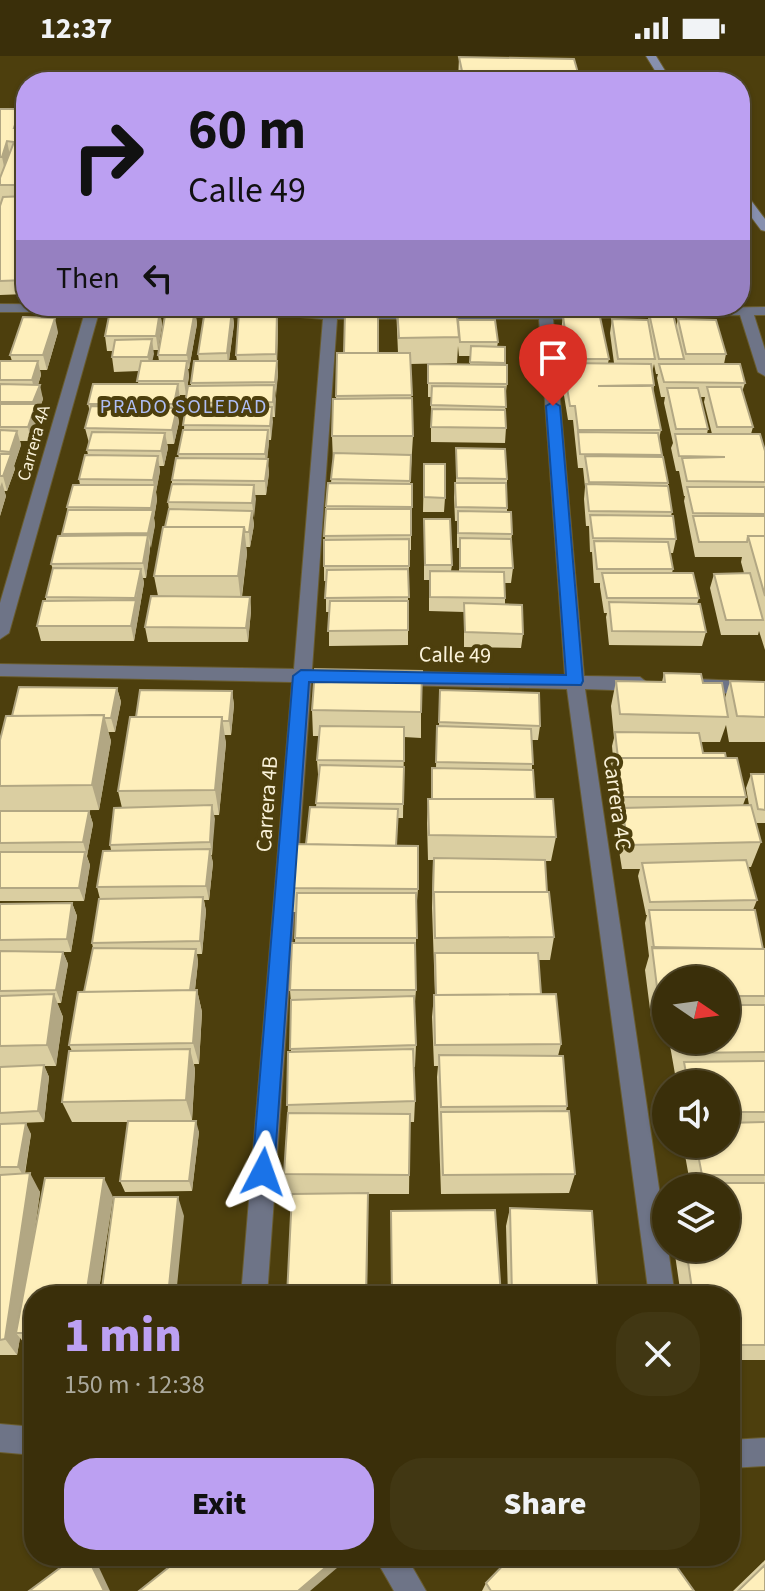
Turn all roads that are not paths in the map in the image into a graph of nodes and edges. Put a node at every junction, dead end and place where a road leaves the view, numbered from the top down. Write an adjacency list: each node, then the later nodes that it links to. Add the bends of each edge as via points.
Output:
1 (750, 207): 2 (main road)
2 (765, 227)
3 (91, 316): 8 (street, Carrera 4A)
4 (330, 316): 10 (street, Carrera 4B)
5 (546, 316): 13 (street, Carrera 4C)
6 (747, 316): 7 (street)
7 (765, 372)
8 (0, 633)
9 (0, 670): 10 (street)
10 (301, 676): 11 (street); 15 (street, Carrera 4B)
11 (332, 676)
12 (377, 677): 13 (street, Calle 49)
13 (575, 681): 14 (street, Calle 49); 16 (street, Carrera 4C)
14 (765, 689)
15 (255, 1286)
16 (661, 1286)
17 (0, 1438): 18 (street)
18 (24, 1440)
19 (765, 1452): 20 (street)
20 (740, 1453)
21 (395, 1566): 22 (street)
22 (411, 1591)

